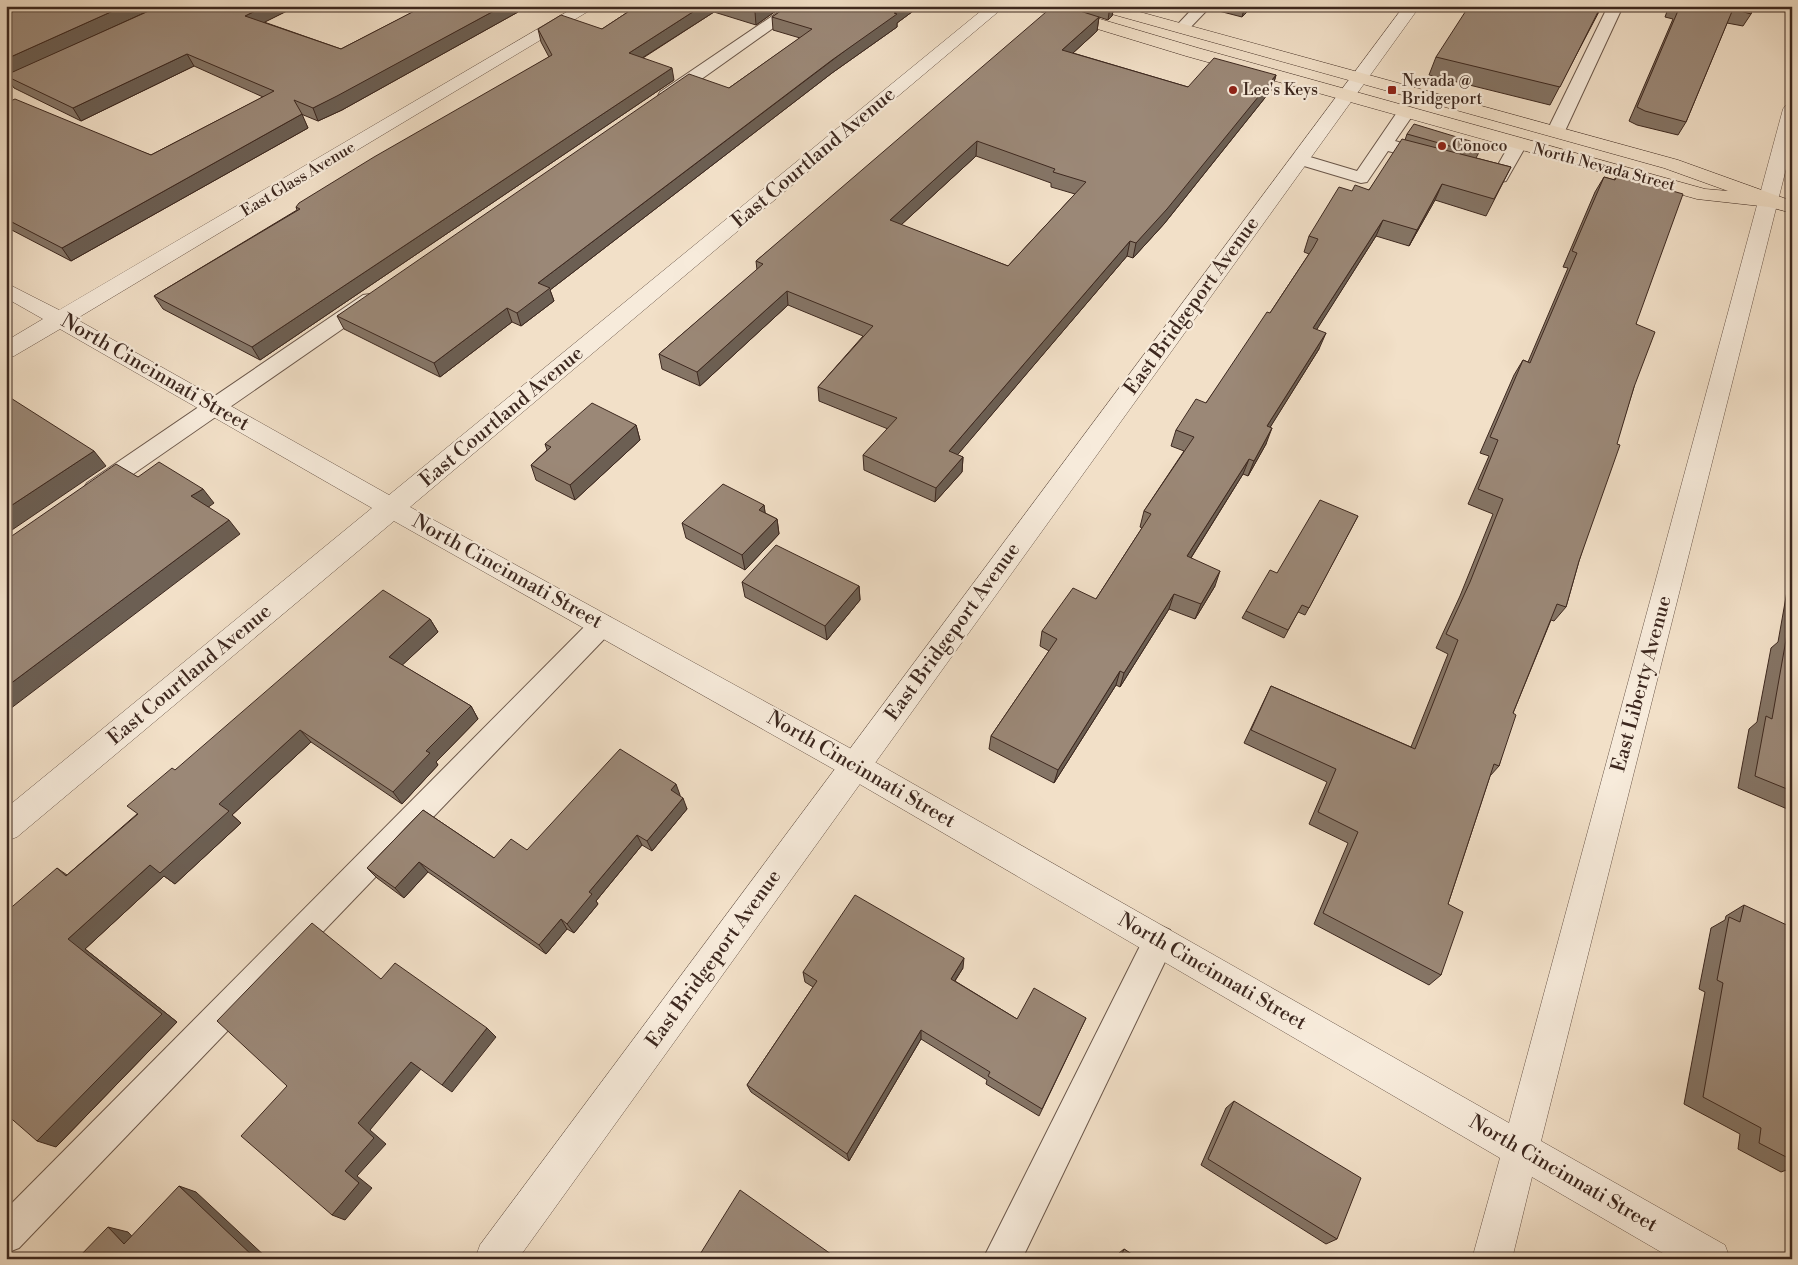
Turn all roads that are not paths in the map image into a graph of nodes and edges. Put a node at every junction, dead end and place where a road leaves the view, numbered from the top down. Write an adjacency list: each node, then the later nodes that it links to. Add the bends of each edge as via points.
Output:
1 (589, 6): 23 (street, East Glass Avenue)
2 (797, 6): 11 (lane)
3 (997, 6): 27 (street, East Courtland Avenue)
4 (1038, 6): 10 (main road, North Nevada Street)
5 (1098, 6): 9 (main road, North Nevada Street)
6 (1204, 6): 9 (lane)
7 (1412, 6): 10 (street, East Bridgeport Avenue)
8 (1616, 6): 14 (lane)
9 (1182, 28): 10 (main road, North Nevada Street)
10 (1353, 86): 13 (main road, North Nevada Street); 14 (main road, North Nevada Street); 17 (street, East Bridgeport Avenue)
11 (649, 108)
12 (1792, 109): 20 (street, East Liberty Avenue)
13 (1406, 112): 15 (lane); 16 (main road, North Nevada Street)
14 (1556, 131): 20 (main road, North Nevada Street, via 1708,175)
15 (1384, 144): 17 (lane, via 1361,178); 18 (lane)
16 (1518, 144): 19 (lane, via 1500,177); 20 (main road, North Nevada Street, via 1704,195)
17 (1300, 159): 29 (street, East Bridgeport Avenue)
18 (1442, 161)
19 (1461, 166)
20 (1780, 204): 32 (street, East Liberty Avenue)
21 (386, 288): 25 (lane)
22 (6, 289): 23 (street, North Cincinnati Street)
23 (61, 319): 24 (street, East Glass Avenue); 25 (street, North Cincinnati Street)
24 (6, 351)
25 (214, 407): 26 (lane); 27 (street, North Cincinnati Street)
26 (78, 500)
27 (392, 508): 28 (street, North Cincinnati Street); 30 (street, East Courtland Avenue)
28 (602, 625): 29 (street, North Cincinnati Street); 33 (lane)
29 (855, 766): 31 (street, North Cincinnati Street); 34 (street, East Bridgeport Avenue)
30 (6, 827)
31 (1159, 941): 32 (street, North Cincinnati Street); 35 (lane)
32 (1520, 1150): 36 (street, East Liberty Avenue); 37 (street, North Cincinnati Street)
33 (6, 1236)
34 (494, 1259)
35 (1002, 1259)
36 (1492, 1259)
37 (1711, 1259)

